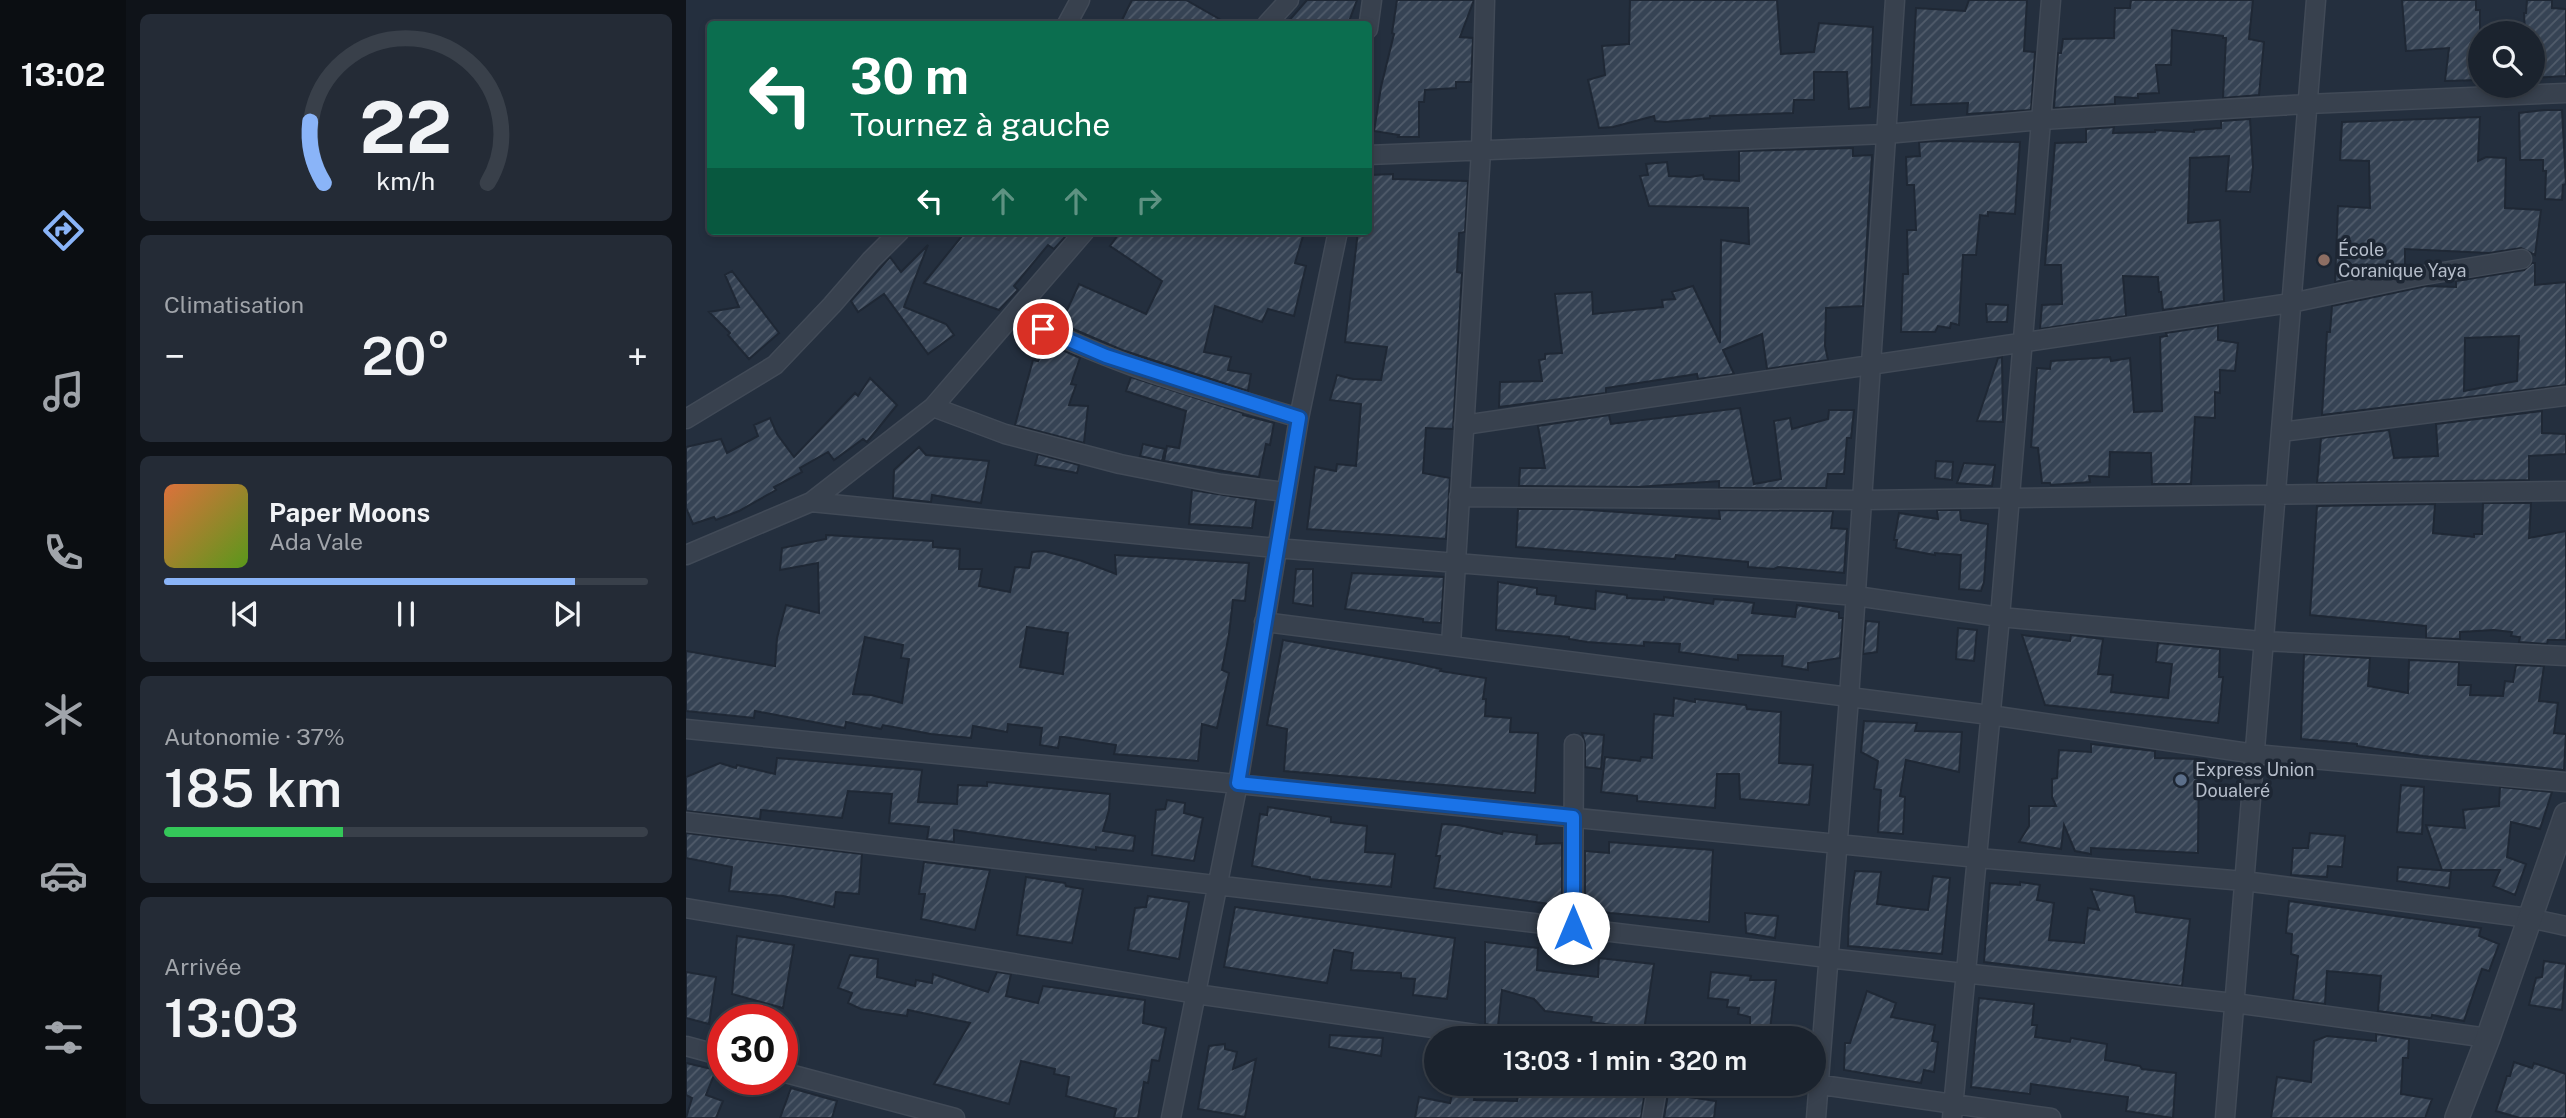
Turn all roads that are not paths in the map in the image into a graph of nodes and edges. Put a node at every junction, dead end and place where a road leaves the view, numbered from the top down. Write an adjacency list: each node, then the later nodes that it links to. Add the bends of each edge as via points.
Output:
1 (1080, 0): 8 (street)
2 (1289, 0): 9 (street)
3 (1372, 0): 10 (street)
4 (1485, 0): 15 (street)
5 (1895, 0): 14 (street)
6 (2051, 0): 13 (street)
7 (2316, 0): 12 (street)
8 (1069, 21)
9 (1270, 21)
10 (1369, 21)
11 (2566, 93): 12 (street)
12 (2307, 104): 13 (street); 21 (street)
13 (2041, 120): 14 (street); 23 (street)
14 (1886, 134): 15 (street); 24 (street)
15 (1481, 151): 16 (street); 29 (street)
16 (1372, 155)
17 (896, 235): 28 (street, via 775,365)
18 (1082, 235): 22 (street)
19 (1337, 235): 27 (street)
20 (2522, 259): 21 (street)
21 (2291, 303): 23 (street); 30 (street)
22 (1014, 313): 26 (street); 27 (street, via 1106,356)
23 (2022, 344): 24 (street); 35 (street)
24 (1871, 364): 29 (street); 36 (street)
25 (2566, 396): 30 (street)
26 (933, 407): 32 (street, via 1005,435 1120,464); 37 (street)
27 (1299, 418): 32 (street)
28 (686, 419)
29 (1464, 425): 34 (street)
30 (2281, 432): 33 (street)
31 (2566, 491): 33 (street)
32 (1285, 492): 38 (street)
33 (2276, 494): 35 (street); 44 (street)
34 (1459, 497): 36 (street); 40 (street)
35 (2009, 499): 36 (street); 42 (street)
36 (1861, 500): 41 (street)
37 (811, 502): 38 (street); 39 (street)
38 (1276, 548): 40 (street); 43 (street)
39 (686, 555)
40 (1455, 563): 41 (street); 45 (street)
41 (1856, 596): 42 (street); 47 (street)
42 (2000, 617): 44 (street); 48 (street)
43 (1264, 622): 45 (street); 53 (street)
44 (2262, 641): 46 (street); 51 (street)
45 (1451, 645): 47 (street)
46 (2566, 656)
47 (1849, 698): 48 (street); 57 (street)
48 (1990, 715): 51 (street); 58 (street)
49 (686, 729): 53 (street)
50 (1574, 744): 55 (street)
51 (2255, 754): 52 (street); 59 (street)
52 (2566, 782)
53 (1238, 783): 55 (street); 60 (street)
54 (2566, 815): 62 (street)
55 (1573, 817): 57 (street); 64 (street)
56 (686, 822): 60 (street)
57 (1838, 844): 58 (street); 65 (street)
58 (1978, 858): 59 (street); 66 (street)
59 (2244, 881): 62 (street); 68 (street)
60 (1217, 887): 64 (street); 67 (street)
61 (686, 908): 67 (street)
62 (2529, 918): 63 (street); 71 (street)
63 (2566, 926)
64 (1573, 928): 65 (street)
65 (1828, 958): 66 (street); 69 (street)
66 (1966, 973): 68 (street); 78 (street)
67 (1196, 994): 70 (street); 80 (street)
68 (2234, 1003): 71 (street); 84 (street)
69 (1820, 1026)
70 (1424, 1027)
71 (2488, 1038): 85 (street)
72 (686, 1046): 73 (street)
73 (707, 1052)
74 (798, 1076): 79 (street)
75 (1826, 1087): 78 (street)
76 (1656, 1096): 81 (street)
77 (1814, 1096): 82 (street)
78 (1953, 1111): 83 (street)
79 (955, 1118)
80 (1171, 1118)
81 (1652, 1118)
82 (1816, 1118)
83 (2052, 1118)
84 (2225, 1118)
85 (2457, 1118)

